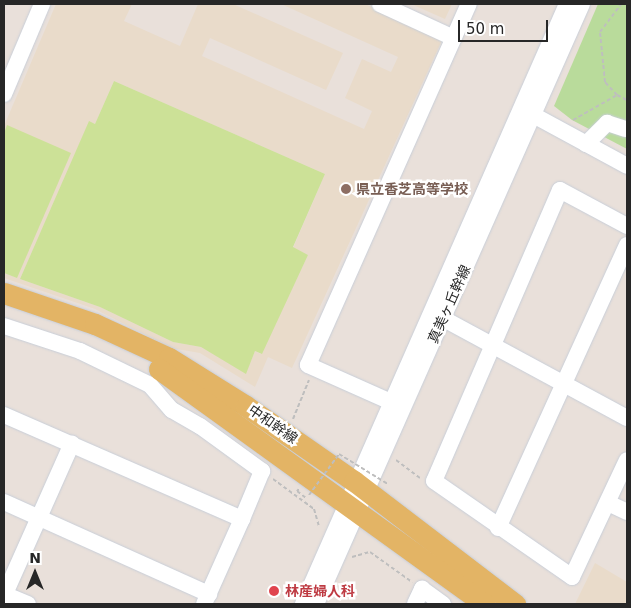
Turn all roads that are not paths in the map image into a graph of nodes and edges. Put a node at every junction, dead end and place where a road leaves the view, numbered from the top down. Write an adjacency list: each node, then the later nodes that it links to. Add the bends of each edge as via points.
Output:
1 (42, 4): 7 (street)
2 (380, 4): 6 (street)
3 (469, 4): 6 (street)
4 (567, 4): 8 (street, 真美ヶ丘幹線)
5 (582, 4): 8 (street, 真美ヶ丘幹線)
6 (454, 38): 20 (street, via 308,365)
7 (4, 94)
8 (527, 112): 10 (street); 16 (street, 真美ヶ丘幹線); 20 (street, 真美ヶ丘幹線)
9 (625, 129): 10 (street, via 607,123)
10 (586, 144): 11 (street)
11 (627, 166)
12 (627, 226): 18 (street, via 560,190)
13 (627, 245): 19 (street)
14 (4, 293): 25 (main road, 中和幹線, via 95,324 169,358)
15 (4, 305): 28 (main road, 中和幹線, via 93,336 152,364)
16 (442, 318): 18 (street); 25 (street, 真美ヶ丘幹線, via 384,452)
17 (4, 326): 31 (street, via 80,351 150,385 172,410 262,471)
18 (492, 346): 19 (street); 32 (street, via 434,481)
19 (564, 384): 22 (street); 32 (street)
20 (391, 402): 25 (street, 真美ヶ丘幹線)
21 (4, 414): 23 (street)
22 (627, 418)
23 (72, 443): 30 (street); 31 (street)
24 (627, 460): 27 (street)
25 (361, 485): 28 (street, 真美ヶ丘幹線); 41 (main road, 中和幹線)
26 (4, 502): 30 (street)
27 (608, 503): 29 (street); 32 (street, via 572,577)
28 (352, 507): 36 (street, 真美ヶ丘幹線); 37 (street, 真美ヶ丘幹線); 40 (main road, 中和幹線)
29 (627, 512)
30 (39, 517): 33 (street); 34 (street)
31 (242, 519): 34 (street)
32 (498, 528)
33 (4, 595): 35 (street)
34 (206, 599)
35 (28, 604)
36 (303, 604)
37 (316, 604)
38 (415, 604): 39 (street, via 422,589)
39 (443, 604)
40 (485, 604)
41 (515, 604)

